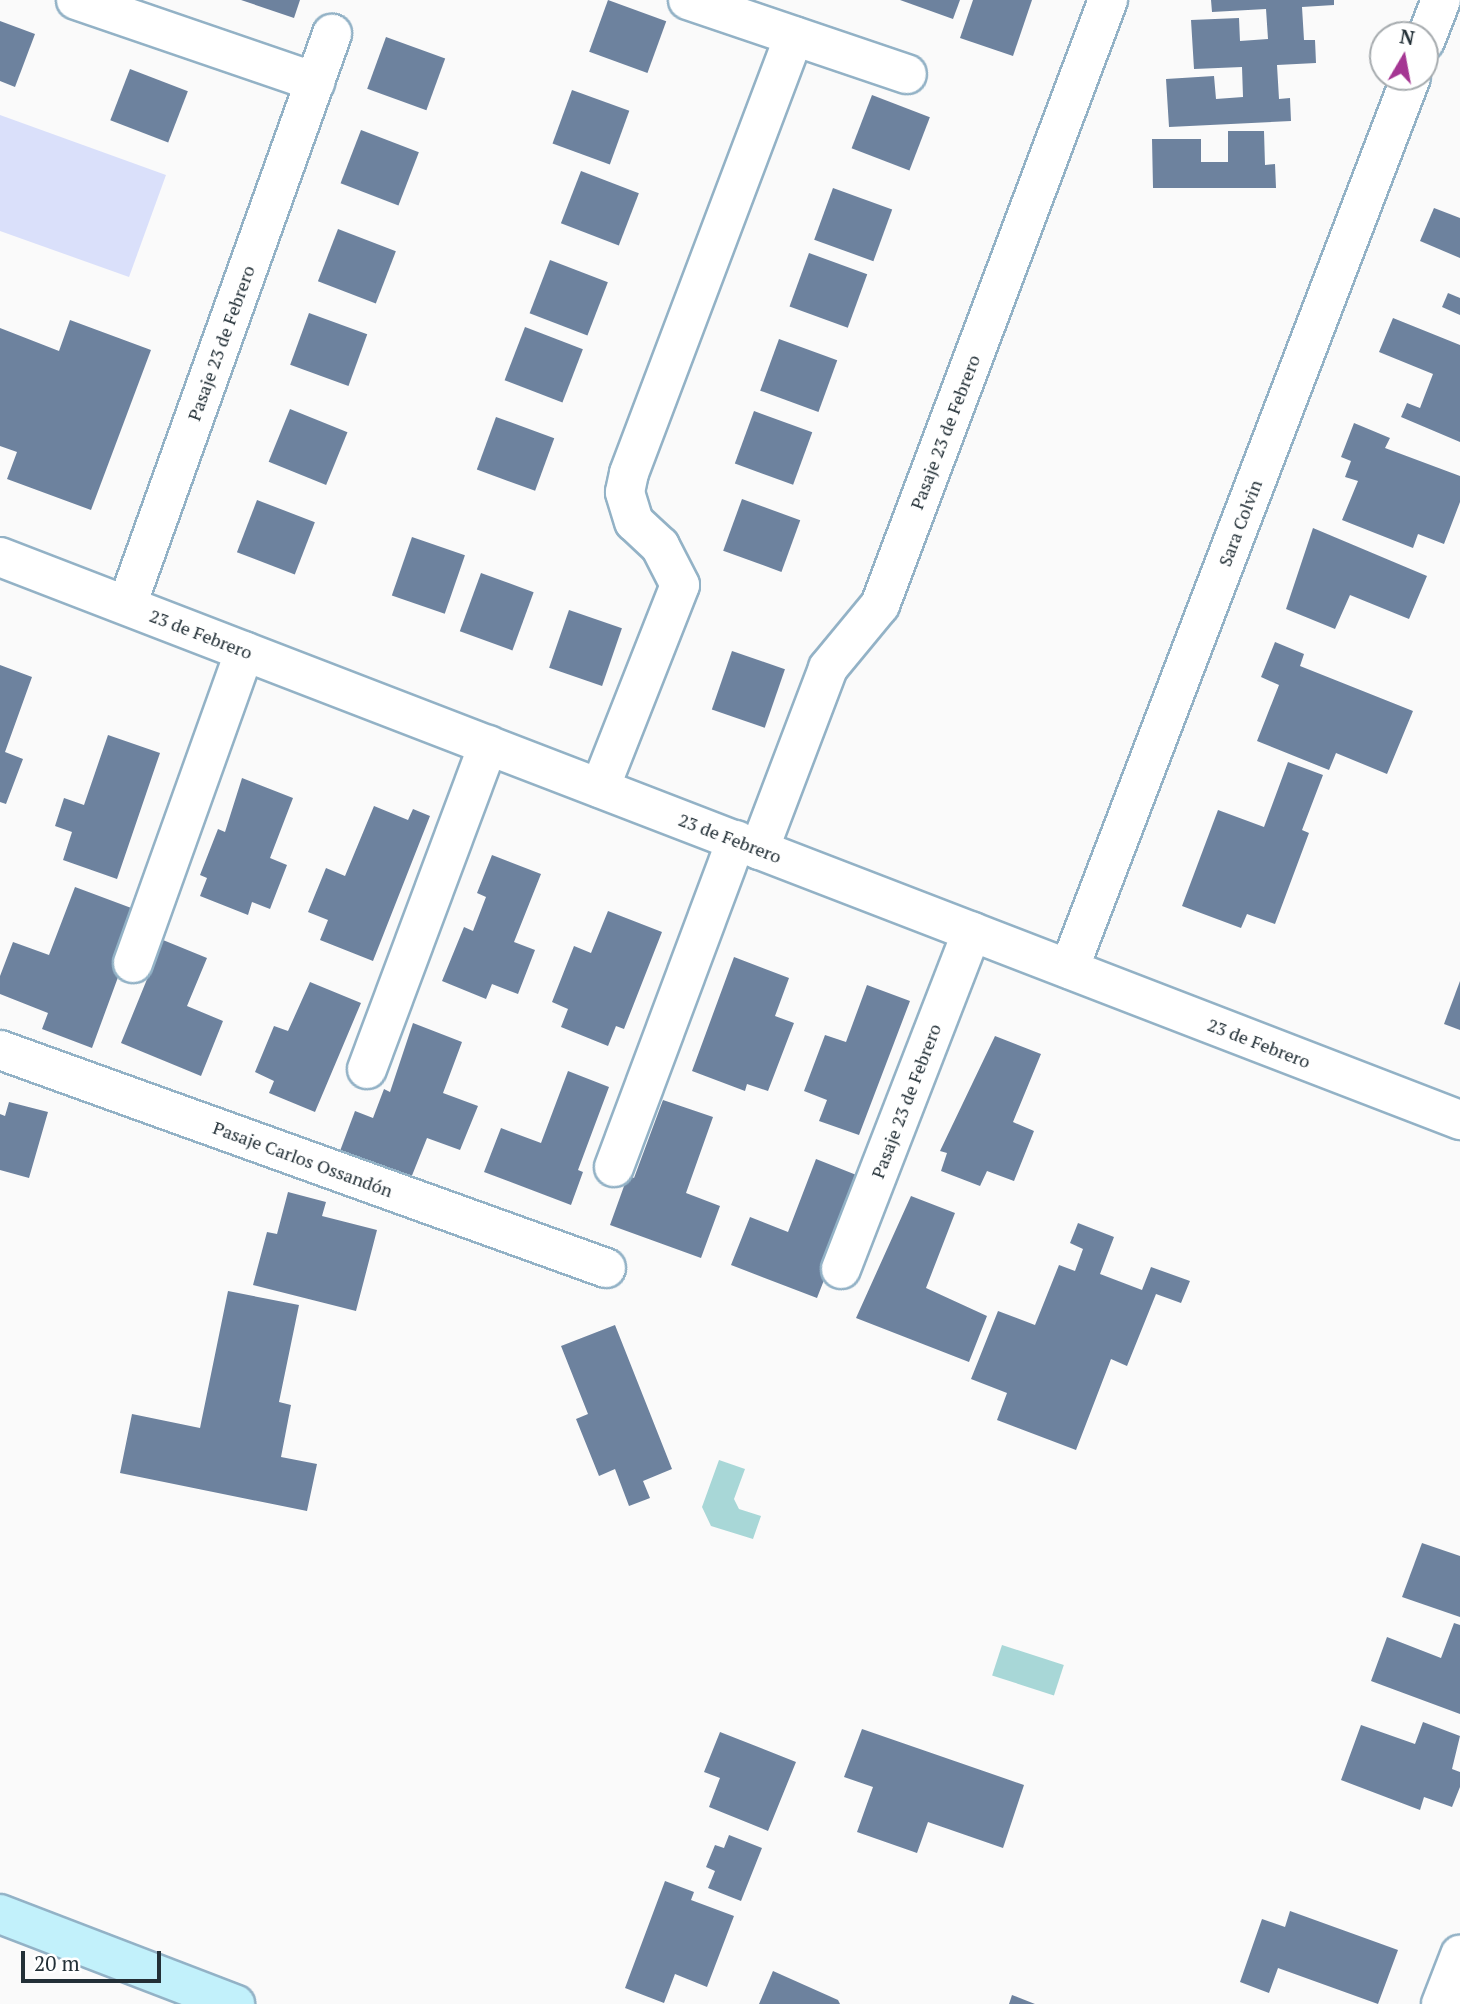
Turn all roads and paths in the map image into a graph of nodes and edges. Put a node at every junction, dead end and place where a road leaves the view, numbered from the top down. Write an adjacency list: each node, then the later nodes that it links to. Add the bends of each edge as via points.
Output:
1 (76, 0): 9 (street)
2 (688, 0): 7 (street)
3 (1108, 0): 16 (street, Pasaje 23 de Febrero, via 880,606 828,668)
4 (1441, 0): 5 (street)
5 (1433, 21)
6 (332, 34): 9 (street, Pasaje 23 de Febrero)
7 (794, 36): 8 (street); 15 (street, via 629,473 625,492 634,522 660,546 680,585)
8 (907, 74)
9 (315, 82): 12 (street, Pasaje 23 de Febrero)
10 (1406, 91): 19 (street, Sara Colvin)
11 (1, 560): 12 (street, 23 de Febrero)
12 (127, 605): 13 (street, 23 de Febrero)
13 (245, 651): 14 (street, 23 de Febrero); 18 (street)
14 (488, 745): 15 (street, 23 de Febrero); 21 (street)
15 (600, 788): 16 (street, 23 de Febrero)
16 (747, 845): 17 (street, 23 de Febrero); 23 (street, Pasaje 23 de Febrero)
17 (972, 932): 19 (street, 23 de Febrero); 25 (street, Pasaje 23 de Febrero)
18 (133, 963)
19 (1069, 969): 22 (street, 23 de Febrero)
20 (0, 1050): 24 (street, Pasaje Carlos Ossandón)
21 (367, 1069)
22 (1460, 1120)
23 (614, 1167)
24 (606, 1268)
25 (841, 1269)
26 (0, 1914): 28 (street)
27 (1460, 1955): 29 (street)
28 (235, 2004)
29 (1441, 2004)

